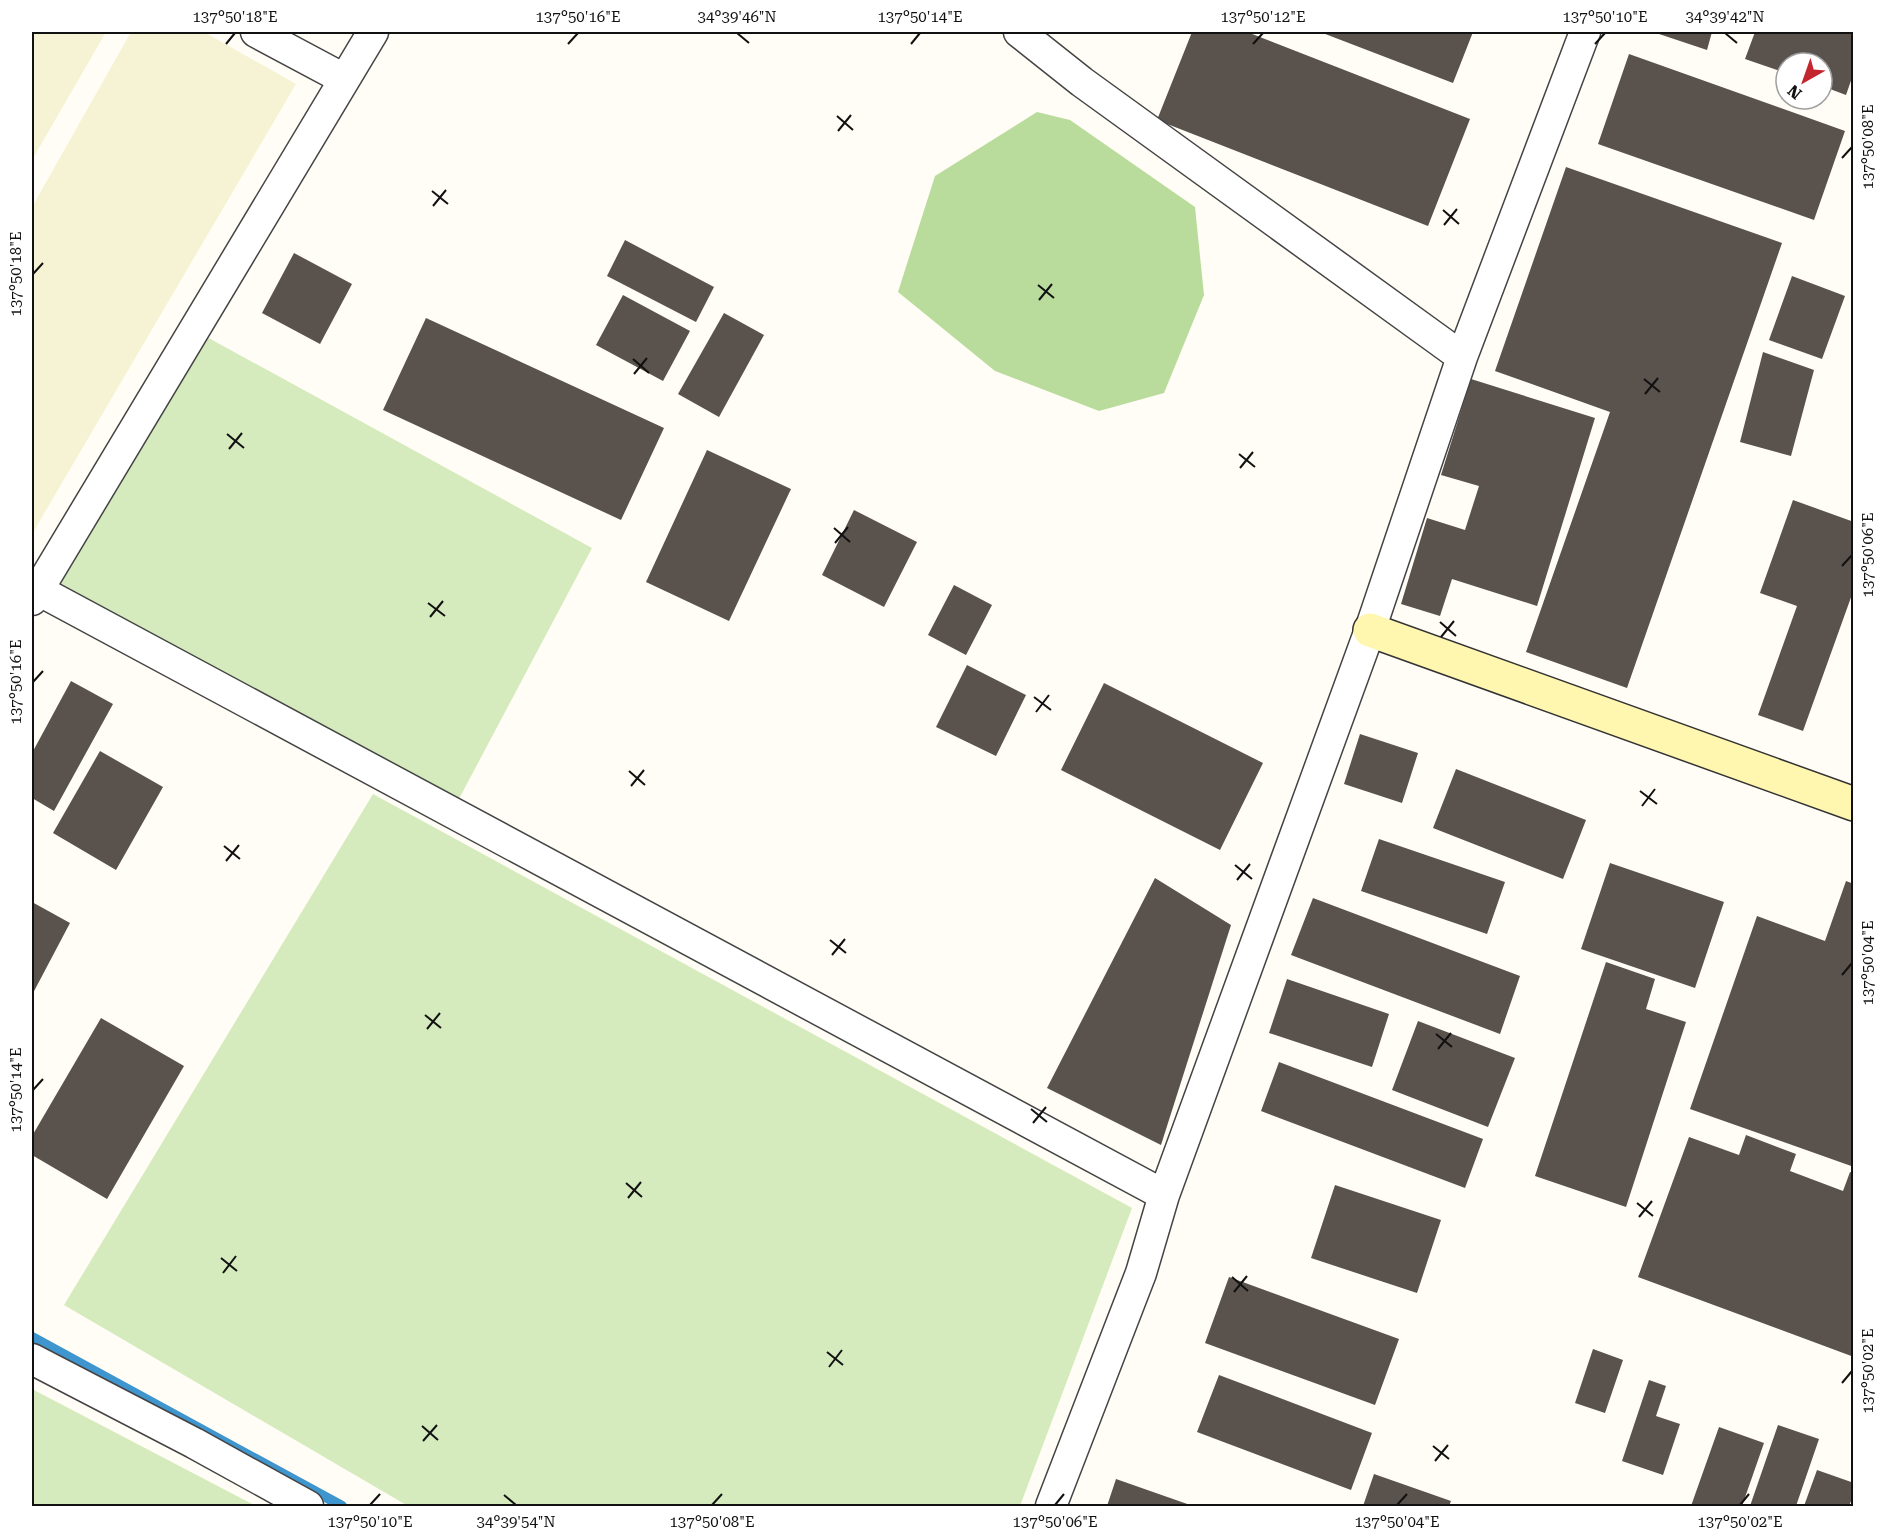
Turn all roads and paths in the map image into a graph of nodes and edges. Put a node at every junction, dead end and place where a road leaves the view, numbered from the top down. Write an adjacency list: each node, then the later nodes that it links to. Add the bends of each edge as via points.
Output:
1 (256, 32): 5 (street)
2 (373, 32): 5 (street)
3 (1019, 32): 6 (street, via 1082,82)
4 (1585, 32): 6 (street)
5 (344, 80): 7 (street)
6 (1462, 357): 8 (street)
7 (35, 595): 10 (street)
8 (1371, 630): 9 (street); 10 (street)
9 (1854, 804)
10 (1164, 1195): 13 (street, via 1141,1273)
11 (32, 1359): 12 (street)
12 (308, 1506)
13 (1051, 1506)

